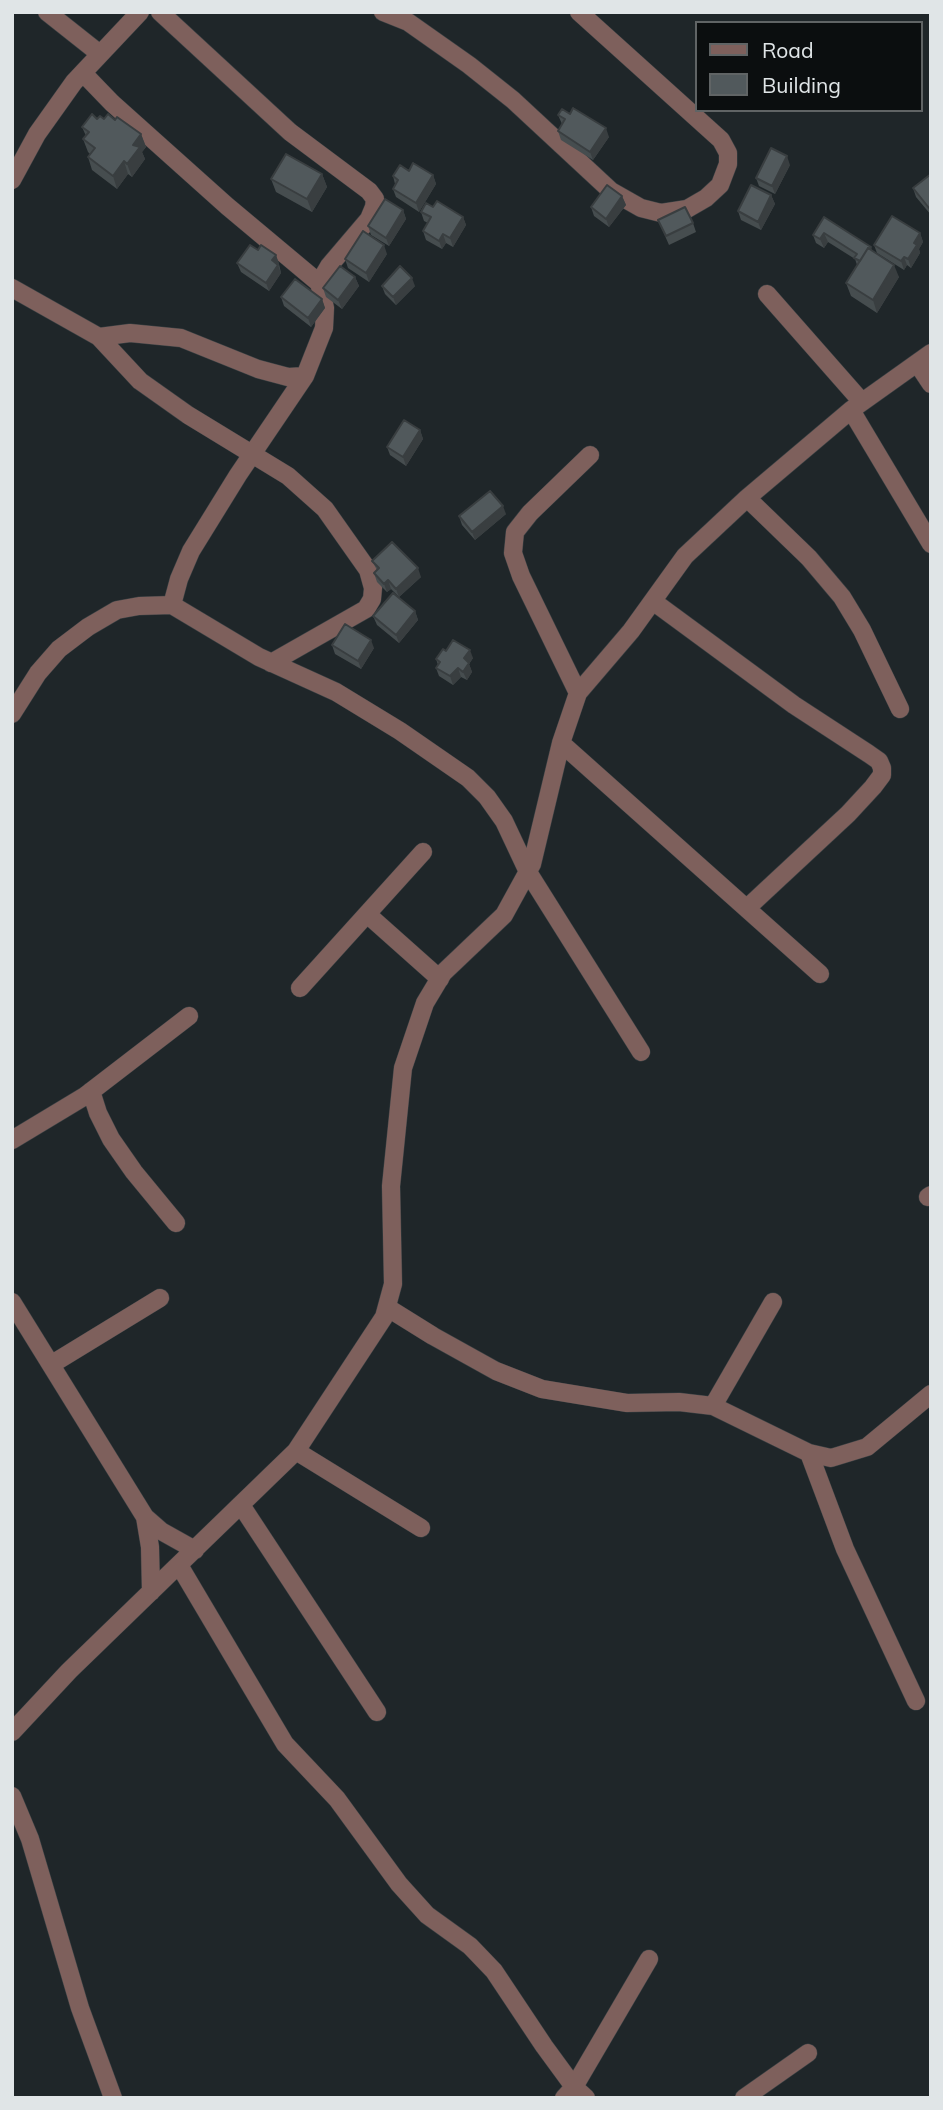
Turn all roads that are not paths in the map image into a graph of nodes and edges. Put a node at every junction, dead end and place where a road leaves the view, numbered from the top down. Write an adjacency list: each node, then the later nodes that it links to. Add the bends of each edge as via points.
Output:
1 (47, 12): 6 (street)
2 (140, 12): 6 (street)
3 (160, 12): 9 (street, via 290,132 374,199 369,219)
4 (383, 12): 5 (street, via 408,22 470,65 611,191 641,208 662,213 687,209 706,198 720,185 728,164 721,140)
5 (579, 12)
6 (100, 54): 7 (street)
7 (83, 73): 8 (street); 9 (street, via 227,206)
8 (15, 170)
9 (319, 283): 14 (street, via 324,328)
10 (12, 288): 12 (street)
11 (767, 294): 16 (street)
12 (99, 337): 14 (street, via 130,333 181,338 258,369); 17 (street, via 140,381)
13 (924, 358): 15 (street); 16 (street)
14 (305, 376): 17 (street)
15 (931, 384)
16 (856, 406): 19 (street); 20 (street)
17 (253, 454): 22 (street, via 191,551); 23 (street, via 288,476 325,509 368,570 373,588 366,609)
18 (590, 455): 24 (street, via 515,532 513,553)
19 (747, 498): 21 (street, via 685,556); 25 (street, via 842,597)
20 (931, 544)
21 (654, 601): 24 (street); 30 (street, via 793,705 879,761 882,768 882,775 848,814)
22 (172, 605): 23 (street); 26 (street, via 117,610 88,626 38,673)
23 (271, 663): 29 (street, via 336,692 468,778 504,821)
24 (578, 693): 27 (street)
25 (900, 709)
26 (12, 714)
27 (561, 743): 29 (street); 30 (street)
28 (423, 852): 31 (street)
29 (528, 872): 33 (street, via 504,915); 36 (street)
30 (747, 908): 32 (street)
31 (367, 914): 33 (street); 34 (street)
32 (821, 974)
33 (440, 979): 43 (street, via 425,1003 403,1068 391,1186 393,1284)
34 (300, 988)
35 (189, 1016): 37 (street)
36 (641, 1052)
37 (91, 1091): 38 (street); 39 (street, via 111,1139)
38 (12, 1140)
39 (176, 1223)
40 (160, 1298): 44 (street)
41 (12, 1302): 44 (street)
42 (773, 1302): 46 (street)
43 (388, 1308): 46 (street, via 496,1371 542,1389 627,1403); 47 (street)
44 (52, 1364): 50 (street)
45 (931, 1394): 48 (street, via 867,1447 831,1458)
46 (713, 1406): 48 (street)
47 (296, 1451): 49 (street); 51 (street)
48 (809, 1453): 55 (street, via 845,1549)
49 (242, 1505): 52 (street); 56 (street)
50 (145, 1517): 52 (street); 54 (street)
51 (421, 1528)
52 (195, 1550): 53 (street)
53 (179, 1565): 54 (street); 61 (street, via 285,1744 337,1799 427,1915 470,1945 494,1971)
54 (150, 1592): 57 (street)
55 (916, 1701)
56 (377, 1712)
57 (12, 1731)
58 (12, 1796): 62 (street)
59 (649, 1959): 61 (street)
60 (808, 2053): 63 (street)
61 (575, 2094)
62 (113, 2098)
63 (744, 2098)

